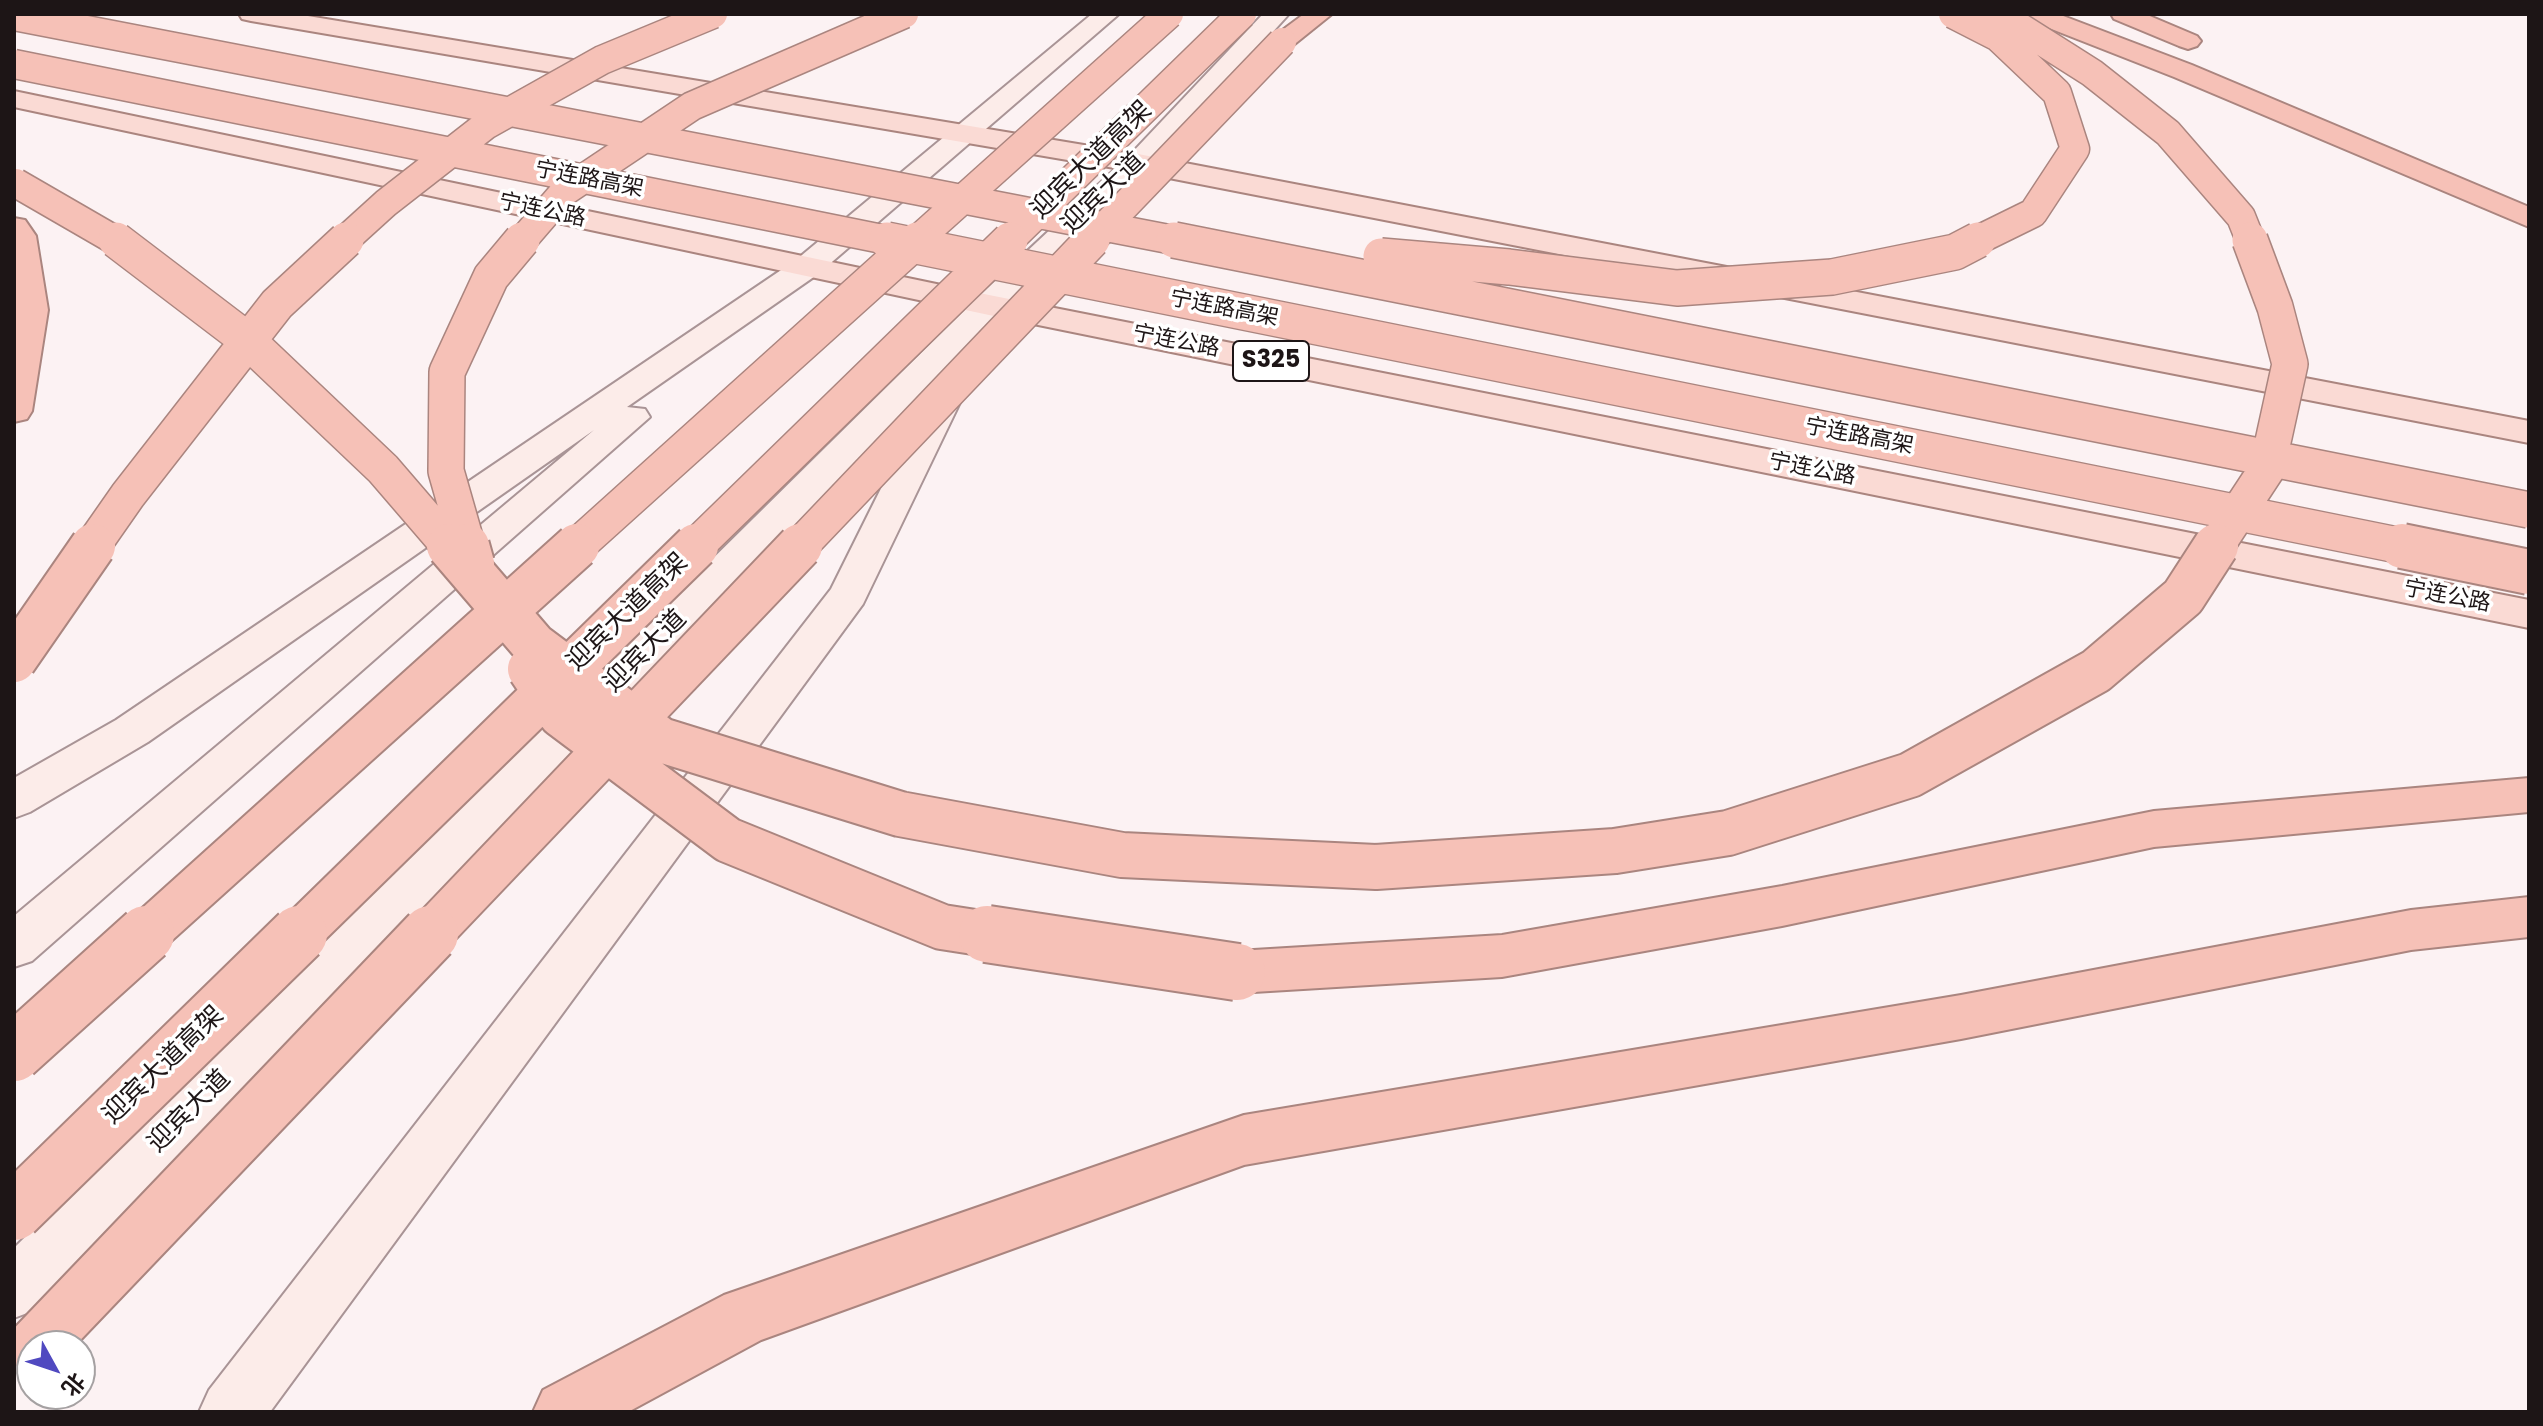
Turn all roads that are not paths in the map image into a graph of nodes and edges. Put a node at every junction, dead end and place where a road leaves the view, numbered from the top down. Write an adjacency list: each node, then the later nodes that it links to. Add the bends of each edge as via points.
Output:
1 (251, 14): 17 (main road)
2 (713, 14): 30 (highway, bridge, via 602,60 486,125 386,203 277,304 128,495)
3 (904, 14): 31 (highway, bridge, via 692,106 565,191 491,277 447,372 446,471 481,596 561,715 728,840 942,927 1237,972 1502,956 1782,906 2154,829)
4 (1107, 14): 17 (main road)
5 (1169, 14): 35 (highway, bridge)
6 (1242, 14): 36 (highway, 迎宾大道高架, bridge)
7 (1277, 14): 18 (main road, 迎宾大道)
8 (1320, 14): 38 (highway, bridge, via 1271,54)
9 (1953, 14): 22 (highway, bridge, via 1998,37 2057,93 2075,149 2033,213 1955,252 1832,277 1677,288 1509,267)
10 (1999, 14): 19 (highway, bridge, via 2092,73 2168,133 2241,217 2290,364 2267,469 2183,597 2096,671 1910,775 1728,833 1615,851 1376,867 1122,855 900,814 661,740 534,645 383,469 246,339 111,237)
11 (2035, 14): 20 (highway)
12 (2123, 14): 14 (highway)
13 (14, 16): 22 (highway, 宁连路高架, bridge)
14 (2210, 51)
15 (14, 64): 28 (highway, 宁连路高架, bridge)
16 (14, 99): 23 (main road, 宁连公路 / S325)
17 (963, 135): 18 (main road); 23 (main road)
18 (1138, 163): 24 (main road, 迎宾大道); 26 (main road)
19 (15, 183)
20 (2529, 218)
21 (14, 227): 25 (highway, via 20,236 31,310)
22 (1157, 237): 27 (highway, 宁连路高架, bridge)
23 (807, 267): 24 (main road, 宁连公路 / S325); 32 (main road, via 132,731); 34 (main road)
24 (989, 305): 29 (main road, 宁连公路 / S325); 37 (main road, 迎宾大道); 39 (main road, via 849,594)
25 (14, 411)
26 (2529, 432)
27 (2529, 510)
28 (2529, 572)
29 (2529, 614)
30 (14, 660)
31 (2529, 795)
32 (14, 800)
33 (2529, 917): 40 (highway, via 2411,930 1961,1017 1244,1140 745,1316)
34 (14, 946)
35 (14, 1053)
36 (14, 1212)
37 (14, 1289)
38 (51, 1330)
39 (231, 1412)
40 (565, 1412)

